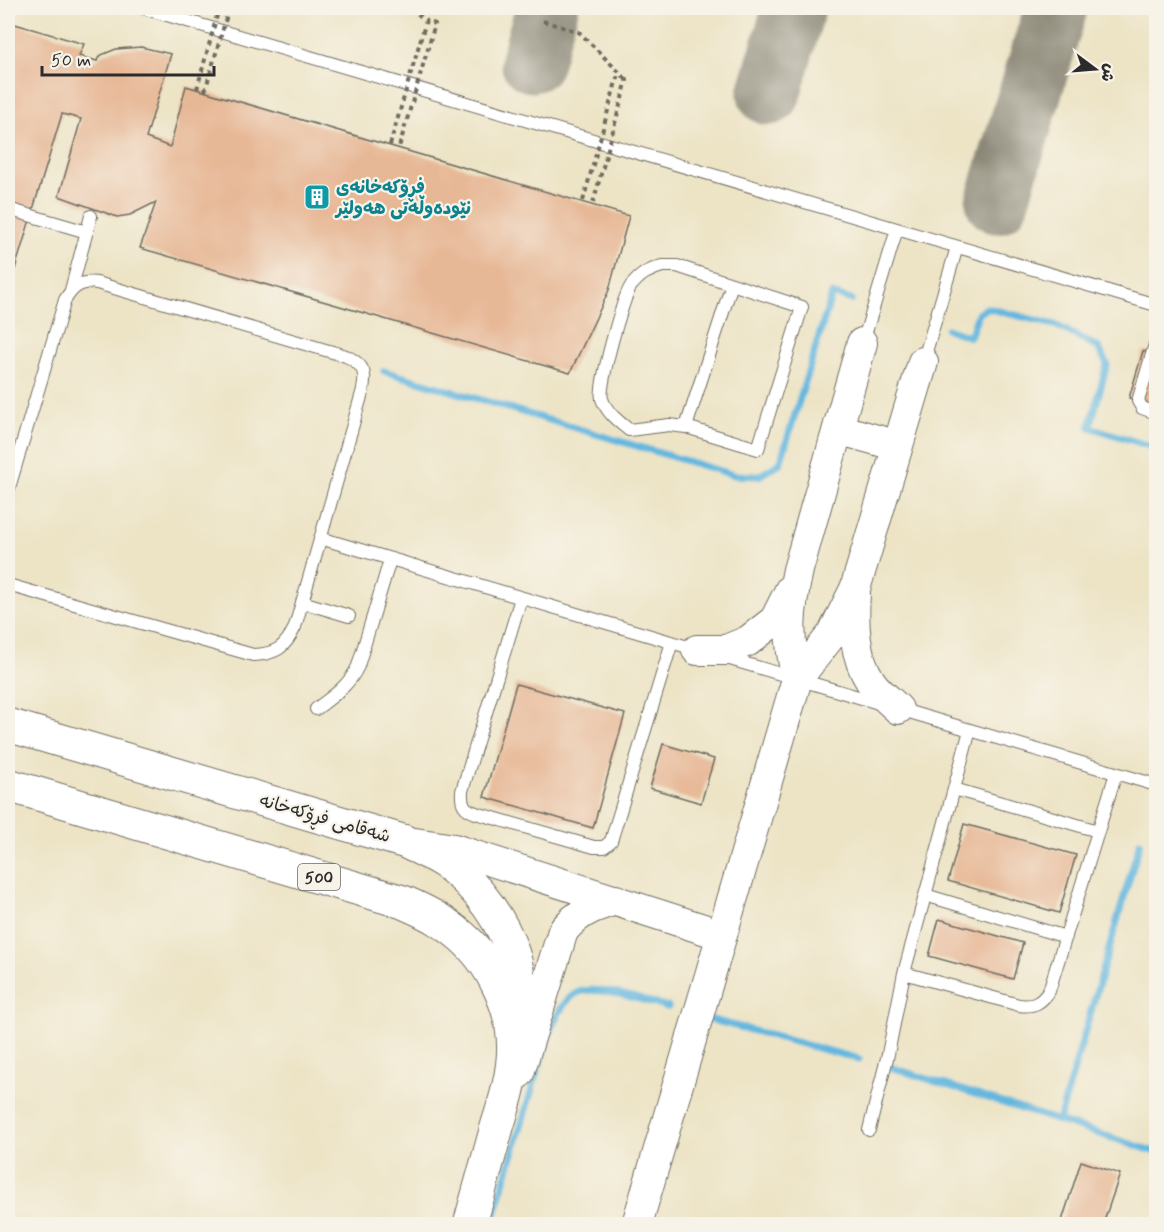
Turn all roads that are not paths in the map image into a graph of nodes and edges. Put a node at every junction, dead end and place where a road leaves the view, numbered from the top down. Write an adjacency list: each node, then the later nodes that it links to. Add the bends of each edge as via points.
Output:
1 (143, 8): 4 (lane)
2 (8, 209): 5 (lane)
3 (92, 216): 5 (lane)
4 (897, 229): 6 (lane); 11 (lane)
5 (87, 232): 8 (lane)
6 (957, 247): 9 (lane); 12 (lane)
7 (732, 284): 14 (lane); 14 (lane, via 802,307 758,449); 14 (lane, via 677,266 662,266 644,272 629,289 603,377 601,397 608,413 629,430)
8 (71, 290): 17 (lane); 19 (lane, via 88,281 97,283 357,361 364,370 365,382)
9 (1156, 305)
10 (1156, 341): 13 (lane, via 1138,401 1142,408)
11 (862, 343): 15 (street)
12 (923, 362): 16 (street)
13 (1156, 413)
14 (686, 427)
15 (838, 429): 16 (street); 21 (street)
16 (898, 446): 23 (street)
17 (14, 449): 18 (lane)
18 (8, 491)
19 (320, 538): 20 (lane); 25 (lane)
20 (390, 560): 24 (lane); 29 (lane, via 353,677)
21 (798, 570): 27 (street, via 775,620 748,641 726,650); 28 (street, via 790,626 790,650)
22 (8, 585): 25 (lane, via 253,655 280,649 289,639)
23 (855, 589): 28 (street, via 833,633); 30 (street, via 853,622 859,653 872,682)
24 (521, 598): 27 (lane); 27 (lane, via 462,791 461,801 467,810 476,813 604,847 611,841)
25 (302, 602): 26 (lane)
26 (349, 616)
27 (685, 646): 28 (lane)
28 (797, 679): 30 (lane); 41 (street)
29 (316, 708)
30 (898, 709): 32 (lane)
31 (8, 725): 38 (main road, شەقامی فڕۆکەخانە)
32 (970, 730): 33 (lane); 36 (lane)
33 (1116, 772): 35 (lane); 37 (lane)
34 (8, 785): 44 (main road, شەقامی فڕۆکەخانە / 500, via 403,902 432,914 457,932 496,980)
35 (1156, 785)
36 (954, 789): 37 (lane); 39 (lane)
37 (1098, 831): 42 (lane)
38 (406, 842): 40 (street, via 454,849); 44 (main road, شەقامی فڕۆکەخانە, via 453,868 490,908 504,933 519,985)
39 (925, 895): 42 (lane); 43 (lane)
40 (616, 900): 41 (street); 45 (street, via 586,911 563,931 521,1068)
41 (722, 935): 48 (street)
42 (1066, 937): 43 (lane, via 1049,991 1043,1001 1031,1006)
43 (904, 973): 46 (lane)
44 (514, 1039): 45 (main road, شەقامی فڕۆکەخانە / 500)
45 (508, 1091): 47 (main road, شەقامی فڕۆکەخانە)
46 (868, 1130)
47 (470, 1224)
48 (637, 1224)

